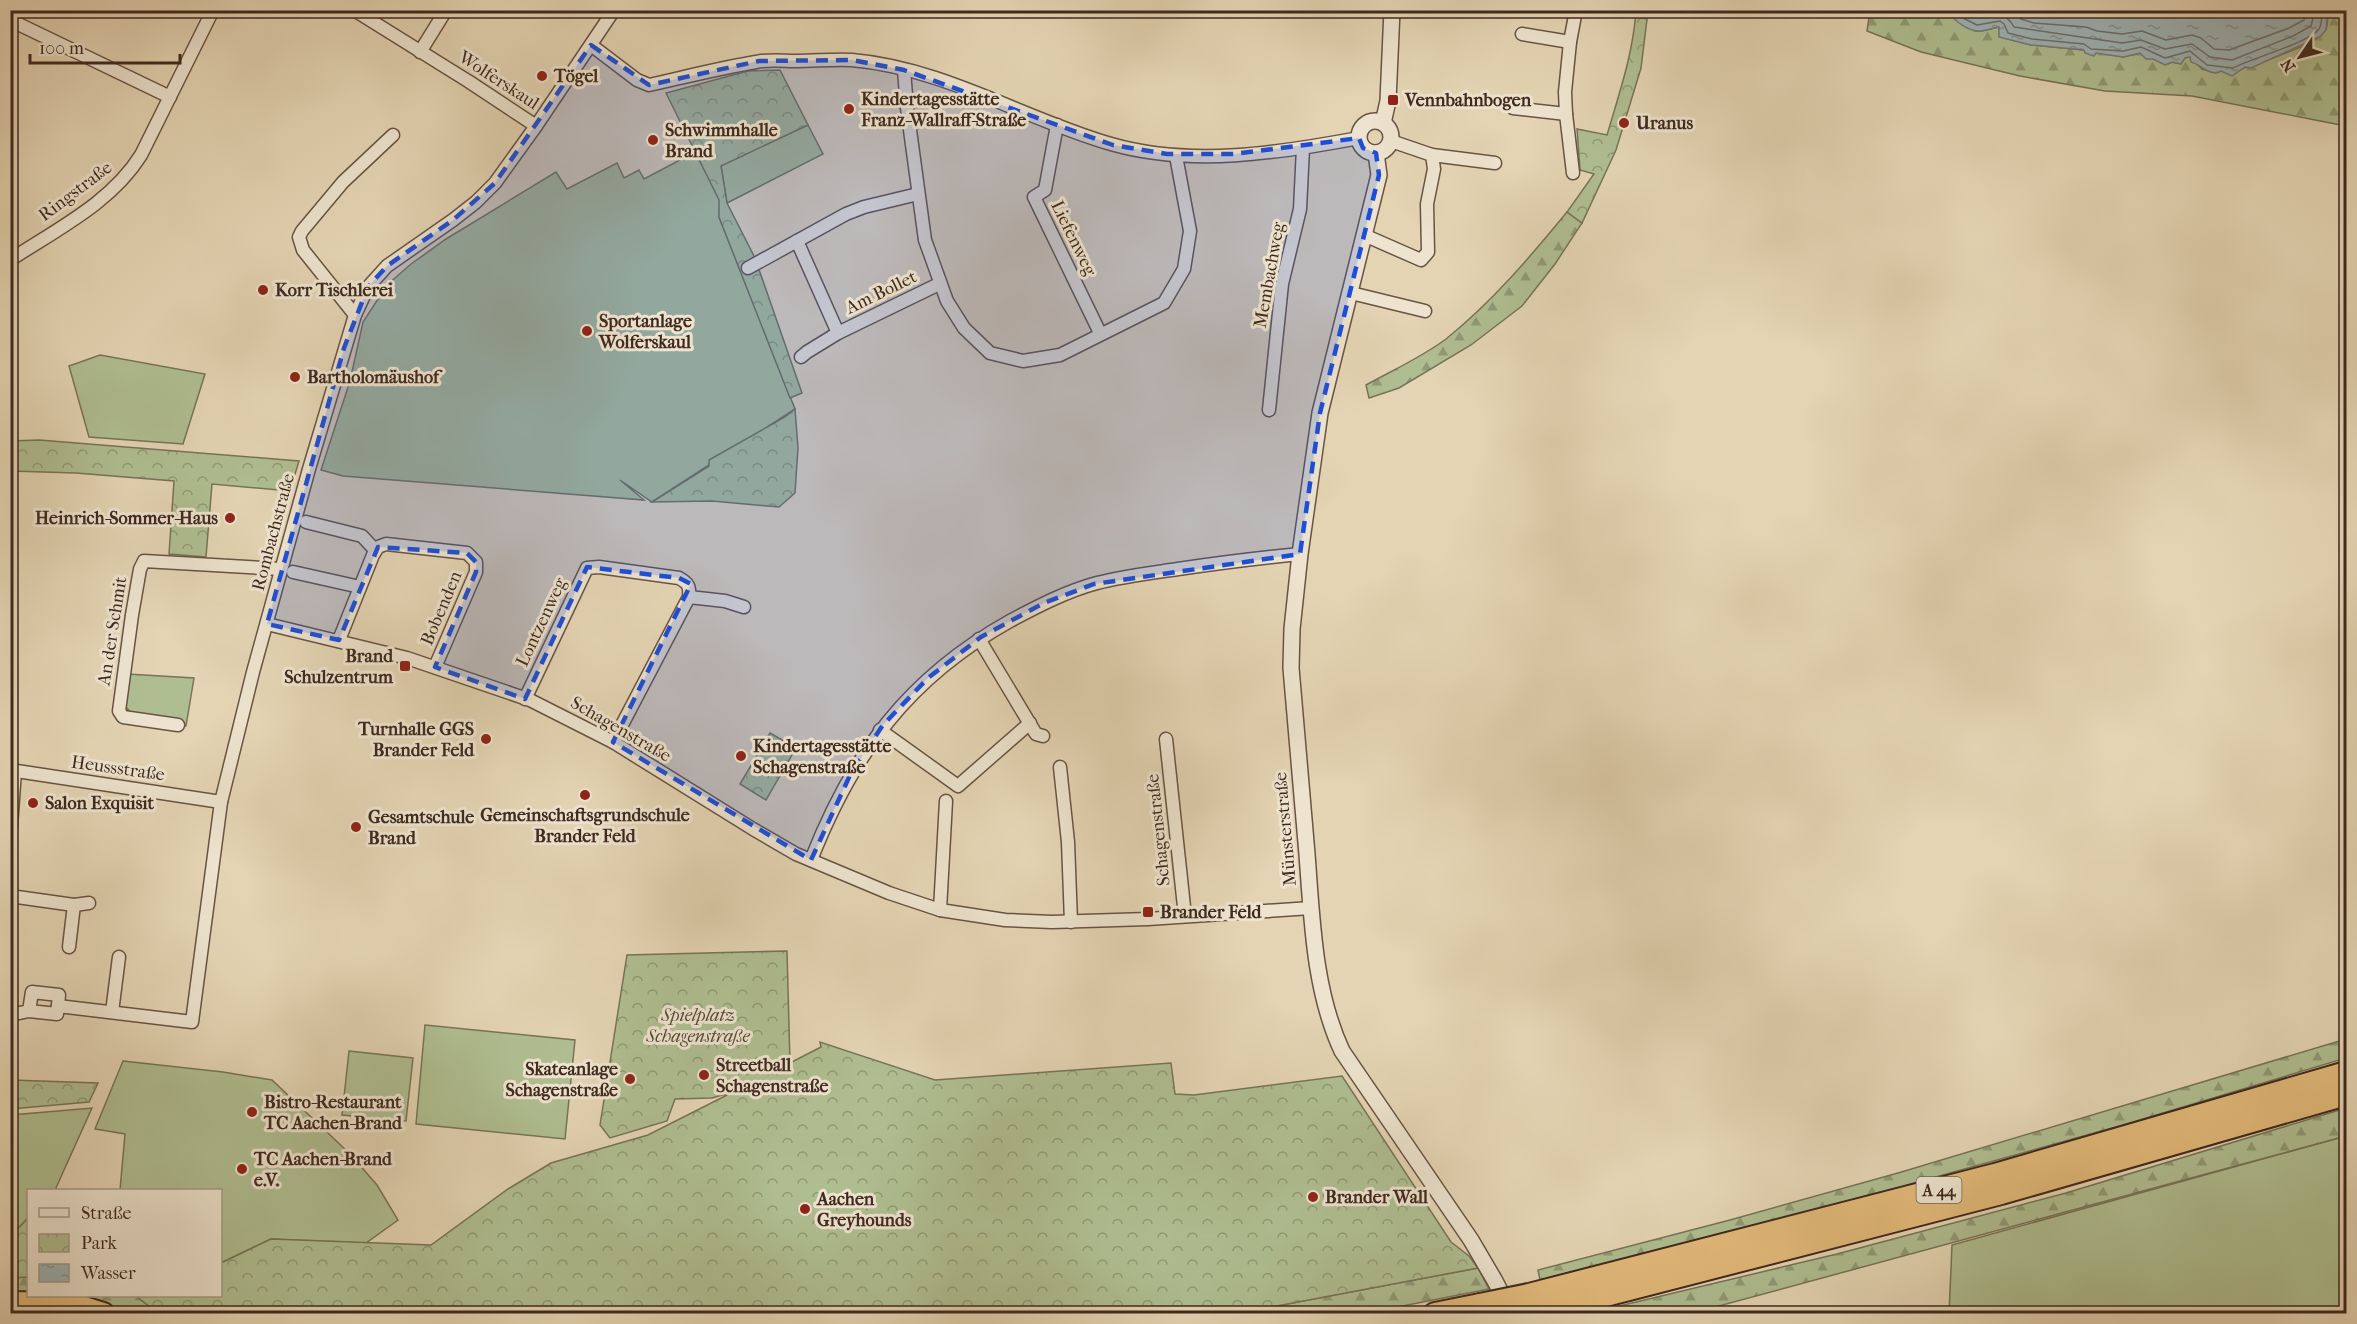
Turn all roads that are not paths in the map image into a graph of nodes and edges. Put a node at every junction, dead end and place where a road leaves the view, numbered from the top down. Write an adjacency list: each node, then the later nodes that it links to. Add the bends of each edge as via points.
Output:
1 (213, 10): 13 (street, Ringstraße)
2 (354, 10): 11 (street, Wolferskaul)
3 (446, 10): 11 (street)
4 (614, 10): 10 (street, Wolferskaul)
5 (1392, 10): 16 (street, via 1388,101)
6 (1576, 10): 9 (street)
7 (10, 20): 13 (street)
8 (1522, 34): 9 (street)
9 (1570, 42): 15 (street)
10 (591, 45): 12 (street, via 649,85 759,61 852,60); 18 (street, Wolferskaul)
11 (420, 52): 18 (street, Wolferskaul)
12 (904, 70): 17 (street, via 968,89); 28 (street)
13 (170, 97): 31 (street, Ringstraße, via 130,173 103,198)
14 (1513, 108): 15 (street)
15 (1566, 114): 27 (street)
16 (1383, 123): 20 (street, via 1366,124); 21 (street, via 1389,128)
17 (1057, 125): 25 (street, via 1113,145); 38 (street, Liefenweg, via 1046,190 1034,197)
18 (536, 126): 36 (street, Rombachstraße, via 495,183 476,202 382,271 368,287)
19 (393, 135): 36 (street, via 343,182 299,237 303,250)
20 (1359, 138): 22 (street); 23 (street, via 1364,148)
21 (1391, 141): 23 (street, via 1386,149); 24 (street)
22 (1303, 148): 25 (street); 40 (street, Membachweg, via 1300,209 1282,284)
23 (1376, 153): 29 (street, Münsterstraße, via 1379,175)
24 (1432, 154): 26 (street); 29 (street, via 1426,255 1421,260)
25 (1176, 156): 38 (street, via 1190,231 1185,269 1164,303)
26 (1495, 163)
27 (1573, 173)
28 (918, 194): 30 (street, via 864,207); 33 (street, via 925,240)
29 (1364, 235): 34 (street, Münsterstraße)
30 (797, 240): 32 (street); 37 (street, Am Bollet)
31 (10, 260)
32 (748, 268)
33 (939, 284): 37 (street, Am Bollet); 38 (street, via 964,328 990,353 1023,360 1060,355)
34 (1351, 292): 35 (street); 43 (street, Münsterstraße, via 1320,413)
35 (1425, 311)
36 (355, 315): 44 (street, Rombachstraße)
37 (838, 333): 39 (street, Am Bollet)
38 (1100, 333)
39 (801, 357)
40 (1269, 410)
41 (306, 522): 42 (street, via 362,536)
42 (375, 550): 45 (street); 51 (street, Bobenden, via 387,544 462,552 476,562 476,572)
43 (1300, 554): 49 (street, via 1137,574 1094,584 1044,603); 68 (street, Münsterstraße, via 1291,668)
44 (287, 571): 45 (street); 48 (street, Rombachstraße); 54 (street, An der Schmit, via 144,561 119,711 123,717)
45 (360, 587): 50 (street)
46 (689, 597): 47 (street); 52 (street, Lontzenweg, via 687,583 679,578 587,568); 58 (street)
47 (744, 607)
48 (267, 624): 50 (street, Schagenstraße); 62 (street, Rombachstraße)
49 (979, 639): 53 (street); 55 (street, via 928,678)
50 (339, 640): 51 (street, Schagenstraße)
51 (435, 667): 52 (street, Schagenstraße)
52 (525, 699): 58 (street, Schagenstraße)
53 (1030, 723): 55 (street, via 958,786); 56 (street, via 1036,734)
54 (178, 725)
55 (880, 730): 64 (street, via 851,772)
56 (1043, 736)
57 (1166, 739): 70 (street, Schagenstraße)
58 (613, 742): 64 (street, Schagenstraße, via 753,829)
59 (1060, 767): 71 (street)
60 (13, 770): 62 (street, Heussstraße); 63 (street)
61 (946, 801): 69 (street)
62 (221, 802): 76 (street, Rombachstraße, via 192,1022)
63 (10, 840)
64 (812, 860): 69 (street, Schagenstraße)
65 (10, 896): 67 (street)
66 (89, 903): 67 (street)
67 (74, 905): 72 (street)
68 (1311, 908): 70 (street, Schagenstraße); 86 (street, Münsterstraße, via 1321,982 1342,1051 1471,1240)
69 (940, 910): 71 (street, Schagenstraße, via 1005,920)
70 (1185, 916): 71 (street, Schagenstraße)
71 (1071, 922)
72 (69, 947)
73 (119, 957): 76 (street)
74 (58, 1006): 75 (street, via 57,1014); 75 (street, via 59,995 32,992); 76 (street)
75 (29, 1011): 77 (street)
76 (112, 1012)
77 (10, 1015)
78 (2346, 1073): 82 (highway, A 44)
79 (2346, 1094): 82 (highway, A 44, via 2001,1193)
80 (10, 1303): 81 (highway)
81 (50, 1304): 83 (highway); 84 (highway, via 70,1304)
82 (1532, 1307): 85 (highway, A 44, bridge, via 1480,1305)
83 (76, 1314)
84 (103, 1314)
85 (1435, 1314)
86 (1512, 1314)

